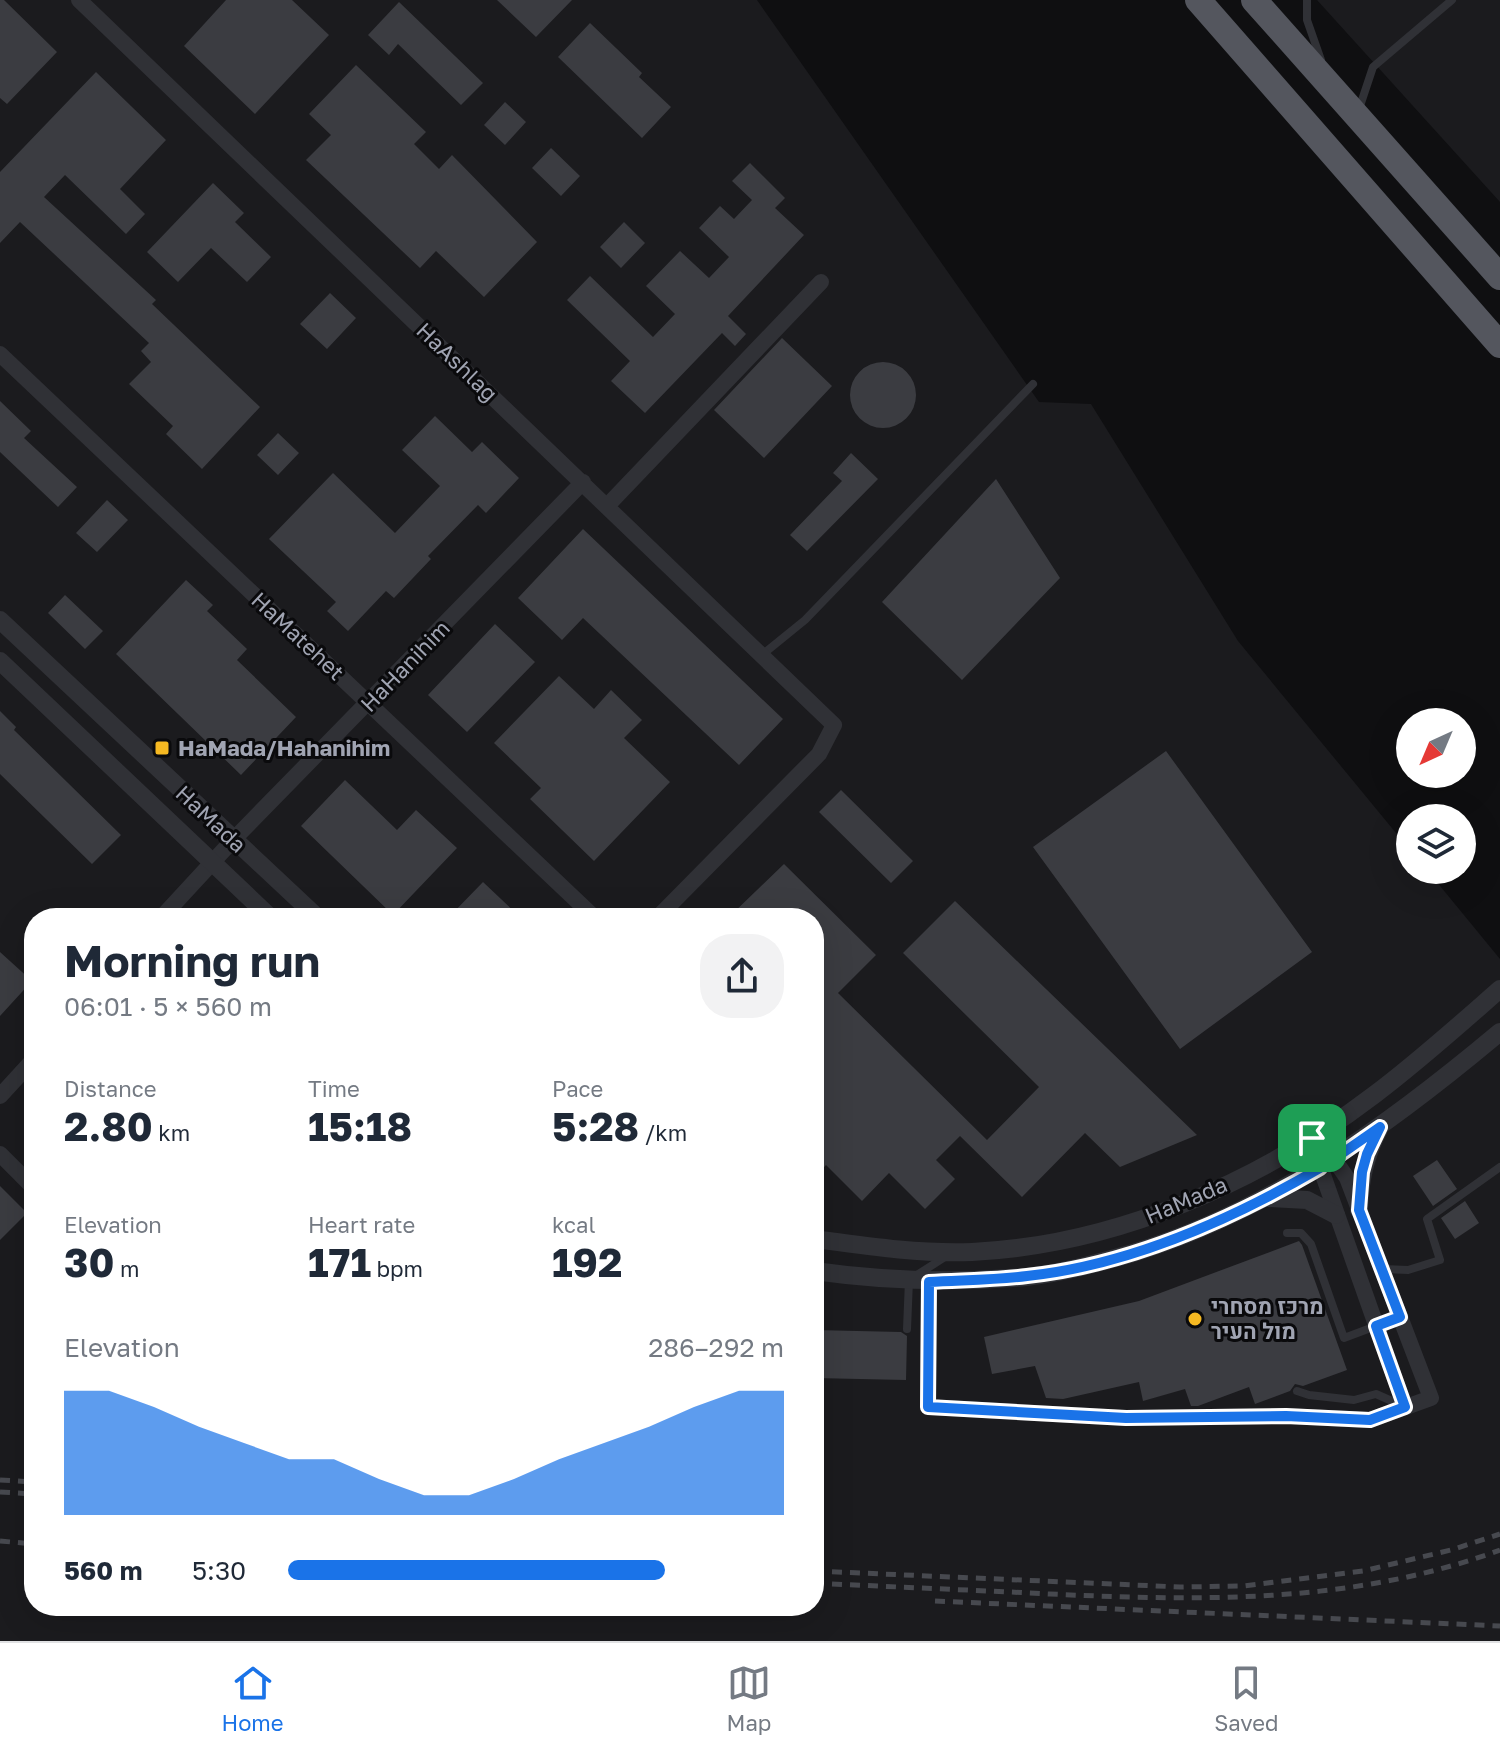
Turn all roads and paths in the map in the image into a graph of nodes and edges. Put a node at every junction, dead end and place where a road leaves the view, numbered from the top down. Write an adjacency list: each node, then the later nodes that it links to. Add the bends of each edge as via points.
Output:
1 (79, 0): 13 (street, HaAshlag)
2 (1198, 0): 10 (highway)
3 (1254, 0): 6 (highway)
4 (1307, 0): 6 (lane, via 1310,29)
5 (1452, 0): 7 (lane, via 1373,67)
6 (1333, 90): 7 (highway)
7 (1357, 117): 8 (highway)
8 (1500, 277)
9 (821, 282): 14 (street)
10 (1500, 345)
11 (0, 354): 18 (street, HaMatehet)
12 (1033, 384): 16 (lane, via 805,620)
13 (583, 482): 14 (street, HaAshlag); 18 (street, HaHanihim)
14 (607, 506): 16 (street, HaAshlag)
15 (0, 620): 19 (street, HaMada)
16 (762, 655): 25 (street, HaAshlag, via 834,725 819,754)
17 (0, 661): 20 (street, HaMada)
18 (369, 703): 19 (street, HaHanihim); 24 (street, HaMatehet)
19 (233, 840): 20 (street, HaHanihim); 23 (street, HaMada)
20 (211, 863): 21 (street, HaHanihim); 22 (street, HaMada)
21 (170, 908)
22 (260, 908)
23 (307, 908)
24 (584, 908)
25 (667, 908)
26 (1500, 989): 31 (street, HaMada, via 1384,1088)
27 (1499, 1033): 30 (street, HaMada)
28 (24, 1070): 29 (street)
29 (0, 1096)
30 (1380, 1127): 33 (street, HaMada); 37 (street, via 1362,1172)
31 (1312, 1138): 33 (street); 41 (street, HaMada, via 1151,1216 1031,1246)
32 (0, 1154): 35 (street)
33 (1327, 1163): 36 (street, HaMada); 37 (street, via 1347,1178); 38 (street)
34 (1500, 1167): 42 (lane, via 1427,1219 1440,1260 1408,1270)
35 (24, 1178)
36 (1267, 1198): 38 (street, via 1307,1200); 45 (street, HaMada, via 1168,1242 1098,1263 1029,1276)
37 (1359, 1210): 42 (street)
38 (1336, 1215): 47 (street)
39 (1287, 1233): 47 (lane, via 1301,1233 1311,1244 1344,1338)
40 (824, 1240): 41 (street, HaMada)
41 (956, 1252): 44 (lane)
42 (1382, 1269): 46 (street)
43 (824, 1272): 44 (street, HaMada)
44 (909, 1280): 45 (street, HaMada); 48 (lane)
45 (929, 1282): 50 (street, via 928,1407 1126,1418 1370,1420)
46 (1400, 1317): 47 (lane); 50 (street, via 1431,1398)
47 (1376, 1326): 50 (street)
48 (907, 1329)
49 (1297, 1391): 50 (lane, via 1354,1400 1376,1394)
50 (1405, 1407)

